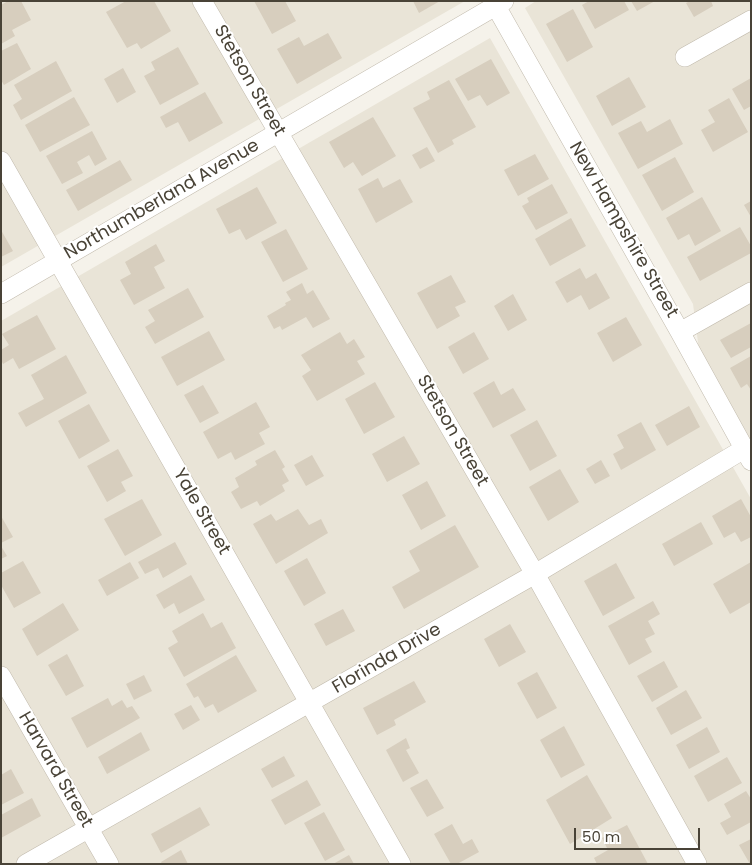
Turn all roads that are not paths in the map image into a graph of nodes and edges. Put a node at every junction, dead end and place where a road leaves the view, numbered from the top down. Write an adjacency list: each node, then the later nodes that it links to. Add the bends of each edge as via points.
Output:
1 (202, 1): 5 (street, Stetson Street)
2 (497, 3): 5 (street, Northumberland Avenue); 10 (street, New Hampshire Street)
3 (751, 20): 4 (street)
4 (685, 57)
5 (278, 132): 7 (street, Northumberland Avenue); 12 (street, Stetson Street)
6 (1, 161): 7 (street, Yale Street)
7 (58, 261): 9 (street, Northumberland Avenue); 14 (street, Yale Street)
8 (751, 292): 10 (street)
9 (1, 294)
10 (680, 332): 11 (street, New Hampshire Street)
11 (748, 455): 12 (street, Florinda Drive)
12 (535, 574): 14 (street, Florinda Drive); 19 (street, Stetson Street)
13 (1, 676): 15 (street, Harvard Street)
14 (310, 703): 15 (street, Florinda Drive); 18 (street, Yale Street)
15 (88, 828): 16 (street, Florinda Drive); 17 (street, Harvard Street)
16 (26, 864)
17 (109, 864)
18 (401, 864)
19 (697, 864)

